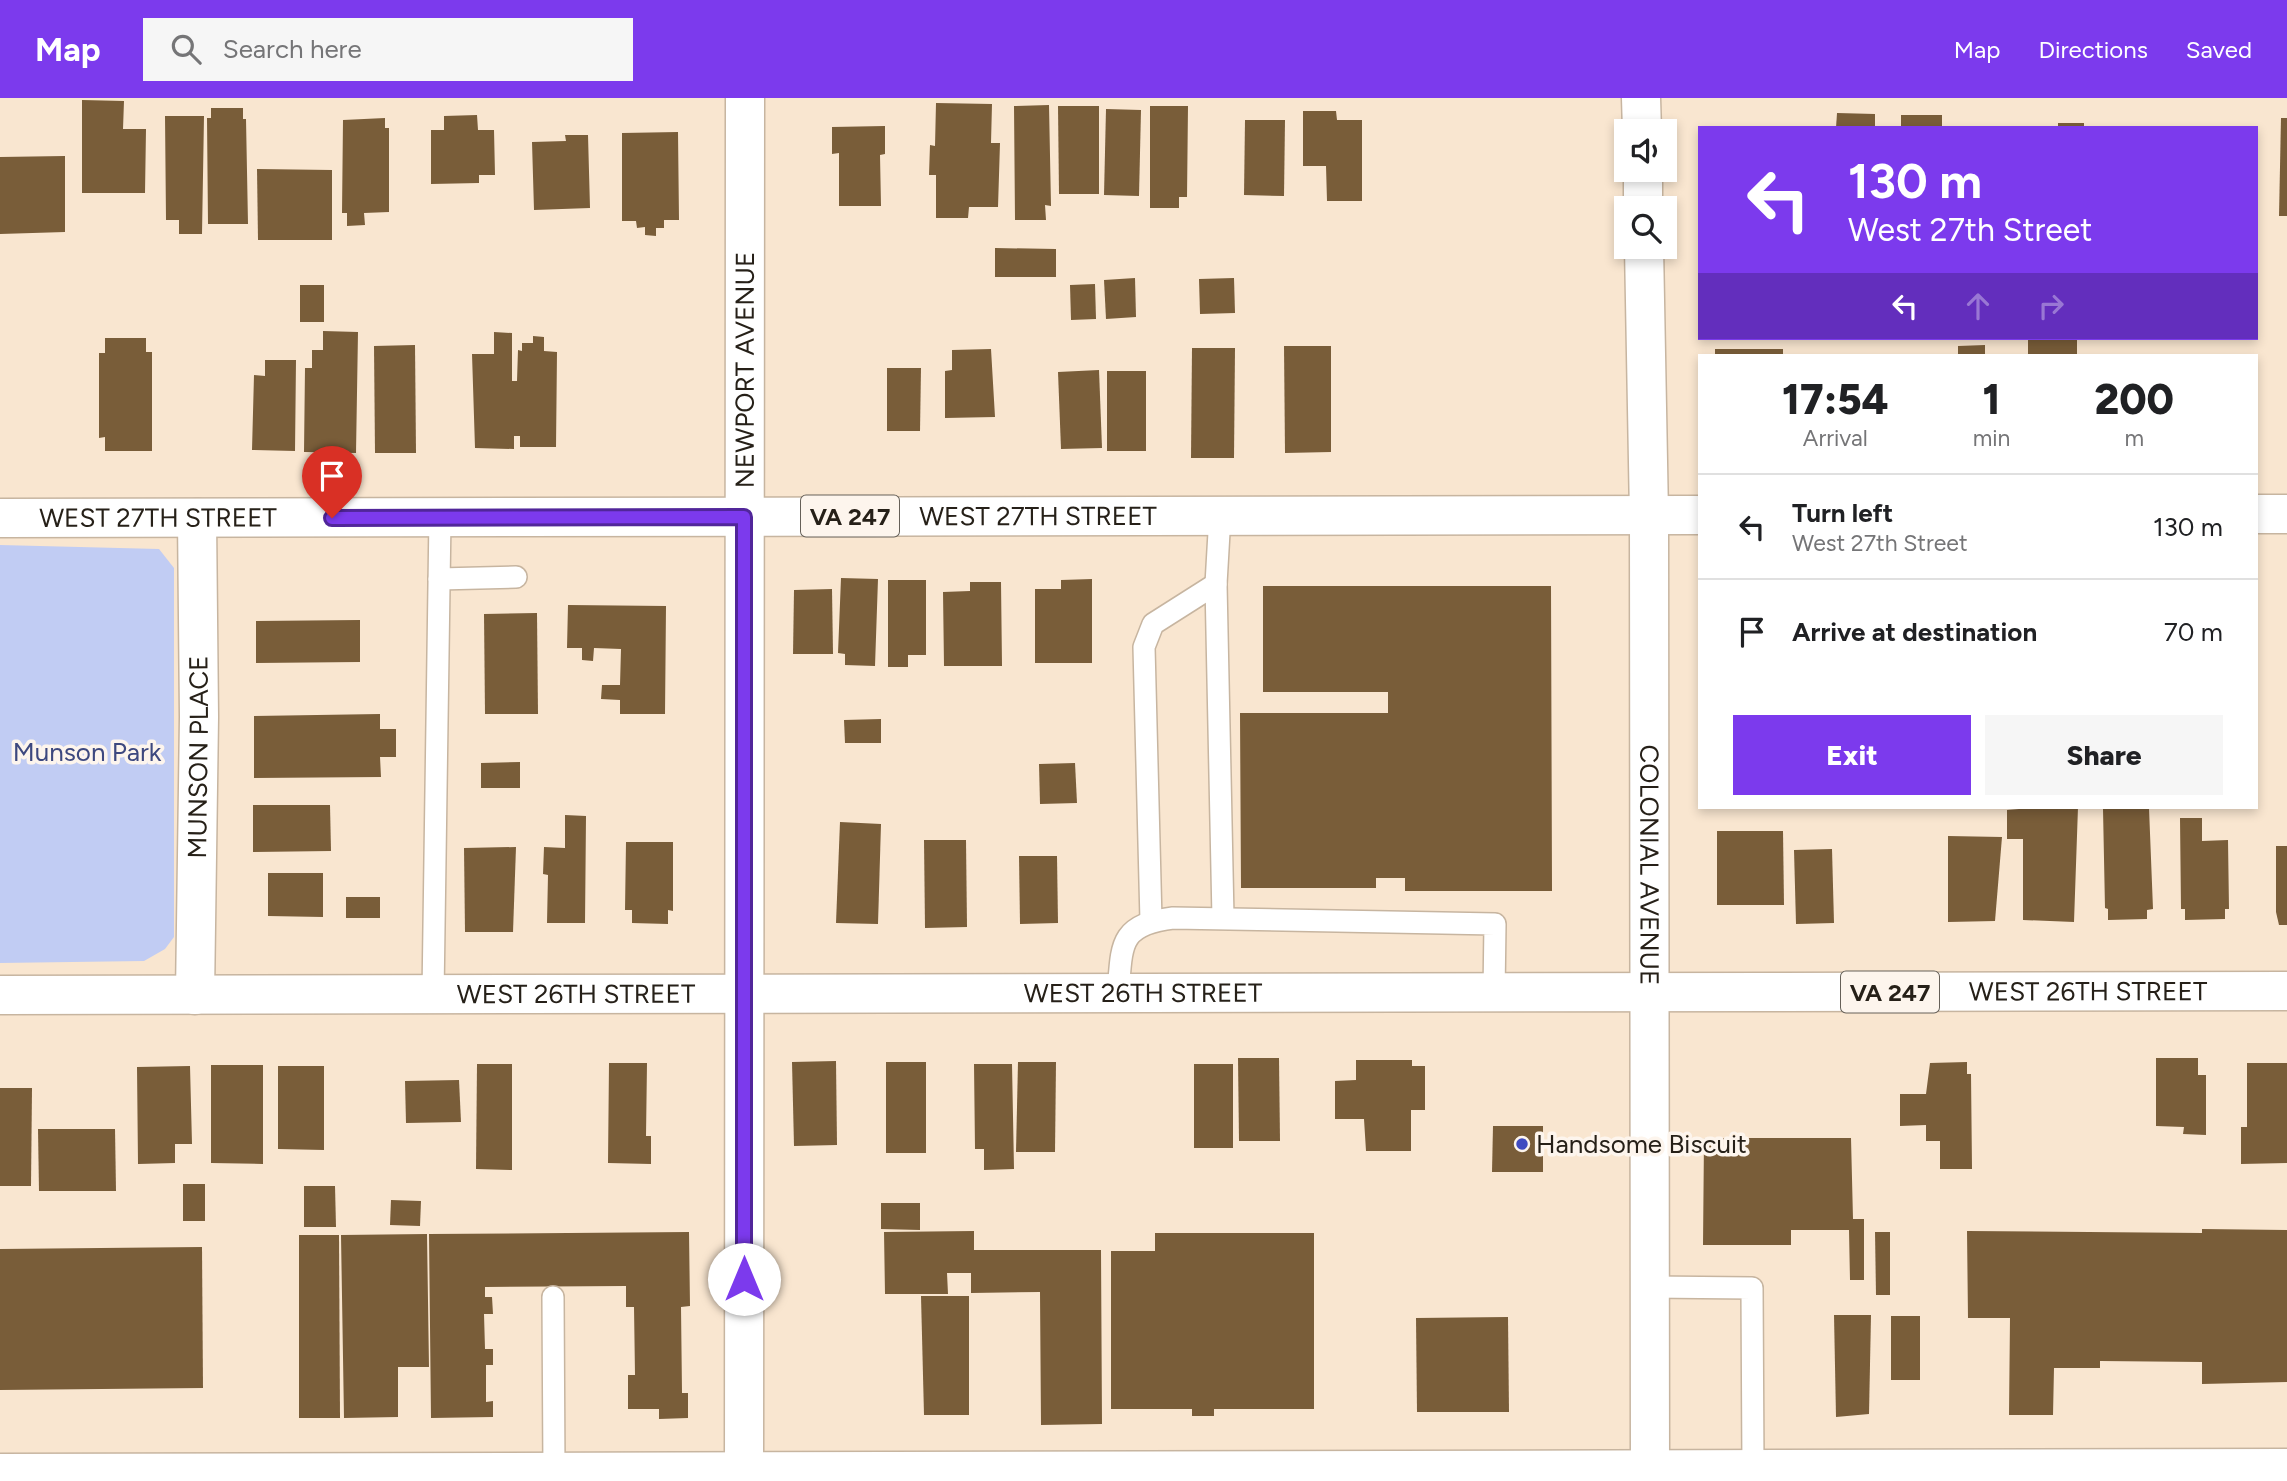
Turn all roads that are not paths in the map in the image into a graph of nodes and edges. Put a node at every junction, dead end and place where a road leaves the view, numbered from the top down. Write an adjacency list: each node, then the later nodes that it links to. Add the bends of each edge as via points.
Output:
1 (745, 98): 11 (street, NEWPORT AVENUE)
2 (1642, 98): 3 (street)
3 (1642, 119)
4 (1644, 259): 8 (street, COLONIAL AVENUE)
5 (2258, 514): 6 (street)
6 (2287, 514)
7 (1220, 515): 8 (street, WEST 27TH STREET / VA 247); 11 (street, WEST 27TH STREET / VA 247); 16 (lane)
8 (1649, 515): 9 (street, WEST 27TH STREET / VA 247); 20 (street, COLONIAL AVENUE)
9 (1698, 515)
10 (440, 517): 11 (street, WEST 27TH STREET / VA 247); 13 (street, WEST 27TH STREET / VA 247); 15 (lane)
11 (744, 517): 26 (street, NEWPORT AVENUE)
12 (0, 518): 13 (street, WEST 27TH STREET / VA 247)
13 (197, 518): 24 (street, MUNSON PLACE, via 200,717)
14 (516, 577): 15 (lane)
15 (439, 579): 25 (lane)
16 (1216, 584): 17 (lane); 18 (lane, via 1153,624 1144,647)
17 (1223, 918): 18 (lane); 21 (lane, via 1495,924)
18 (1151, 920): 22 (lane, via 1125,937)
19 (2287, 991): 20 (street, WEST 26TH STREET / VA 247)
20 (1649, 992): 21 (street, WEST 26TH STREET / VA 247); 27 (street, COLONIAL AVENUE)
21 (1494, 993): 22 (street, WEST 26TH STREET / VA 247)
22 (1118, 994): 26 (street, WEST 26TH STREET / VA 247)
23 (0, 995): 24 (street, WEST 26TH STREET / VA 247)
24 (195, 995): 25 (street, WEST 26TH STREET / VA 247)
25 (433, 995): 26 (street, WEST 26TH STREET / VA 247)
26 (745, 995): 34 (street, NEWPORT AVENUE)
27 (1650, 1287): 30 (lane, via 1752,1288); 33 (street, COLONIAL AVENUE)
28 (553, 1297): 31 (lane)
29 (2287, 1468): 30 (street)
30 (1753, 1469): 33 (street)
31 (554, 1472): 32 (street); 34 (street)
32 (0, 1473)
33 (1650, 1475): 34 (street)
34 (744, 1476)

